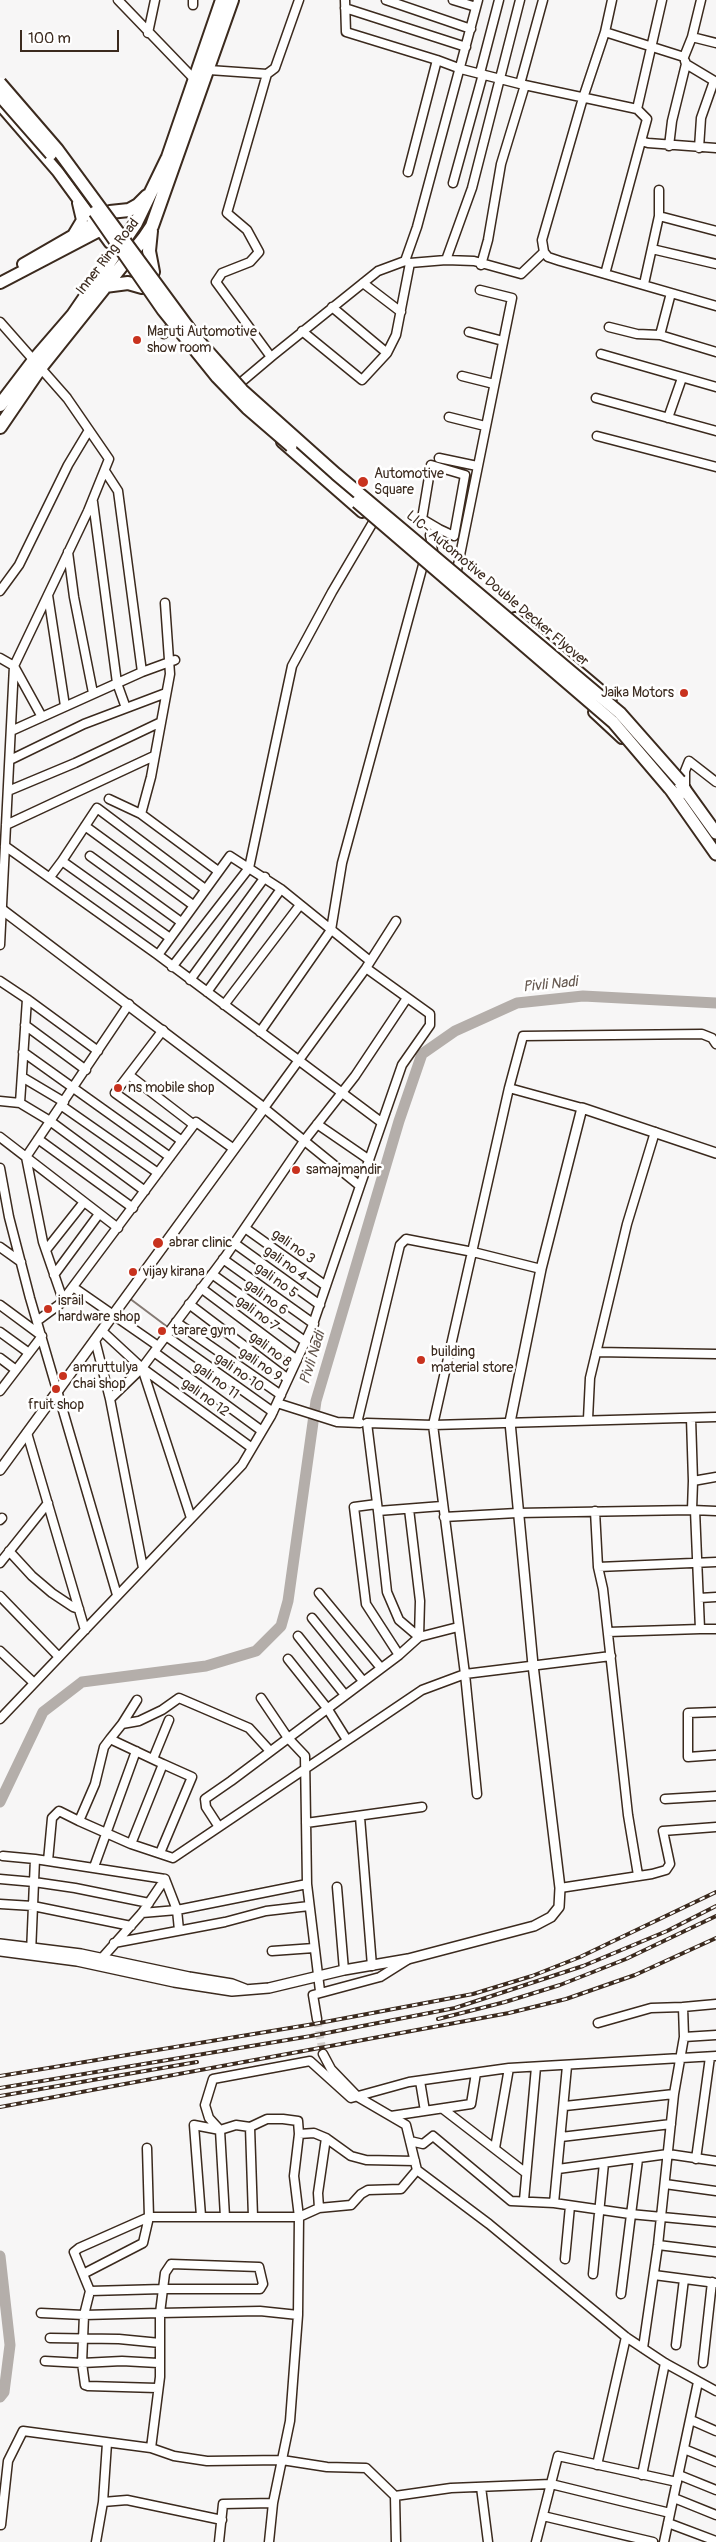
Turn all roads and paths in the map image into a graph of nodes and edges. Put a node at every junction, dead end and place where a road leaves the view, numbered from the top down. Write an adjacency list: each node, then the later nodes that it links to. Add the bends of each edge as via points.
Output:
1 (118, 0): 19 (street)
2 (148, 0): 14 (street)
3 (222, 0): 32 (highway, Inner Ring Road)
4 (232, 0): 27 (highway, Inner Ring Road)
5 (299, 0): 28 (street, via 275,68)
6 (386, 0): 17 (street)
7 (453, 0): 16 (street)
8 (499, 0): 29 (street)
9 (520, 0): 31 (street)
10 (543, 0): 35 (street)
11 (612, 0): 18 (street)
12 (662, 0): 22 (street)
13 (701, 0): 20 (street)
14 (154, 3): 19 (street)
15 (345, 4): 23 (street); 24 (street, via 346,32)
16 (477, 4): 17 (street)
17 (471, 29): 23 (street)
18 (606, 32): 22 (street); 37 (street)
19 (148, 33): 32 (street)
20 (692, 37): 21 (street); 25 (street)
21 (716, 43)
22 (651, 45): 25 (street); 39 (street)
23 (466, 47): 26 (street)
24 (437, 60): 26 (street); 44 (street)
25 (685, 61): 33 (street); 41 (street)
26 (461, 69): 29 (street); 60 (street)
27 (209, 70): 28 (street); 32 (highway, Inner Ring Road)
28 (267, 74): 85 (street, via 226,213 247,230 259,252 250,262 222,273 216,282)
29 (482, 74): 31 (street); 45 (street)
30 (0, 78): 49 (main road, via 70,159)
31 (502, 79): 35 (street); 59 (street, via 472,188)
32 (198, 82): 46 (highway, Inner Ring Road); 51 (highway, Inner Ring Road)
33 (715, 82): 42 (street, via 701,118)
34 (0, 83): 130 (main road, LIC- Automotive Double Decker Flyover, bridge, via 57,149 196,338 242,390 322,463 620,713 648,742)
35 (523, 84): 37 (street); 61 (street, via 501,164)
36 (0, 96): 130 (main road, LIC- Automotive Double Decker Flyover, bridge, via 52,155 188,342 247,408 613,722)
37 (583, 98): 39 (street); 58 (street, via 542,240)
38 (0, 104): 48 (main road)
39 (638, 109): 40 (street, via 648,119)
40 (641, 141): 41 (street); 64 (street)
41 (669, 146): 42 (street)
42 (700, 148): 43 (street)
43 (716, 148)
44 (408, 172)
45 (453, 183)
46 (154, 188): 49 (highway, via 138,205); 55 (highway, Inner Ring Road)
47 (659, 190): 50 (street)
48 (74, 194): 52 (main road); 54 (main road, via 82,220)
49 (113, 216): 52 (main road); 55 (main road)
50 (658, 216): 53 (street); 57 (street)
51 (152, 226): 55 (highway); 56 (highway, Inner Ring Road); 63 (highway, via 149,251)
52 (99, 227): 54 (main road); 55 (highway); 55 (main road)
53 (716, 231)
54 (74, 241): 55 (main road, via 98,238); 65 (main road); 67 (main road)
55 (120, 248): 56 (highway, Inner Ring Road); 56 (main road); 66 (highway, Inner Ring Road); 66 (highway, via 108,258); 70 (main road)
56 (136, 248): 63 (main road)
57 (652, 248): 62 (street); 69 (street)
58 (544, 252): 61 (street, via 520,274); 64 (street, via 548,257)
59 (446, 260): 60 (street); 61 (street)
60 (407, 262): 68 (street, via 378,271); 75 (street)
61 (481, 264)
62 (716, 264)
63 (153, 272): 89 (main road, via 206,346)
64 (605, 274): 69 (street)
65 (0, 277)
66 (103, 280): 70 (highway); 86 (highway, Inner Ring Road)
67 (0, 283)
68 (363, 283): 74 (street); 75 (street)
69 (644, 284): 72 (street)
70 (142, 288): 110 (main road, via 167,331 237,403)
71 (480, 290): 81 (street, via 512,298)
72 (671, 293): 73 (street); 80 (street)
73 (716, 306)
74 (332, 307): 78 (street); 83 (street)
75 (401, 312): 83 (street, via 396,335)
76 (0, 322): 86 (street)
77 (608, 327): 80 (street, via 637,334)
78 (302, 331): 83 (street, via 362,380); 85 (street)
79 (469, 332): 81 (street)
80 (660, 335): 82 (street)
81 (502, 341): 90 (street)
82 (716, 352)
83 (387, 353)
84 (601, 354): 88 (street)
85 (271, 357): 89 (street)
86 (38, 363): 93 (highway, Inner Ring Road); 96 (highway, Inner Ring Road); 98 (street)
87 (462, 376): 90 (street)
88 (682, 378): 91 (street); 95 (street)
89 (239, 384): 108 (main road)
90 (494, 384): 97 (street)
91 (716, 387)
92 (596, 398): 95 (street)
93 (0, 405)
94 (449, 417): 97 (street)
95 (668, 418): 99 (street)
96 (0, 426)
97 (485, 426): 102 (street)
98 (89, 430): 104 (street, via 109,459); 112 (street, via 68,465 19,565)
99 (716, 431)
100 (597, 436): 103 (street)
101 (439, 458): 102 (street)
102 (477, 466): 111 (street)
103 (716, 467)
104 (105, 471): 105 (street); 118 (street, via 118,491)
105 (92, 500): 109 (street); 119 (street)
106 (372, 524): 142 (street, via 292,666)
107 (438, 529): 107 (street, via 454,536 465,475 431,464 422,519); 108 (street, via 430,535)
108 (432, 551): 110 (street); 111 (main road)
109 (68, 552): 113 (street); 120 (street)
110 (423, 566): 130 (main road, via 566,686 630,746 656,782); 153 (street, via 342,863)
111 (456, 570): 130 (main road, via 623,709 675,768)
112 (0, 591)
113 (48, 596): 117 (street); 122 (street)
114 (165, 603): 116 (street)
115 (0, 658): 117 (street)
116 (172, 660): 118 (street); 121 (street)
117 (14, 666): 124 (street); 126 (street)
118 (142, 672): 119 (street)
119 (117, 683): 120 (street); 123 (street)
120 (93, 693): 122 (street)
121 (166, 693): 123 (street); 125 (street)
122 (66, 706): 124 (street)
123 (126, 708): 128 (street, via 84,724)
124 (42, 717): 126 (street)
125 (161, 722): 127 (street); 131 (street)
126 (11, 731): 128 (street)
127 (154, 756): 134 (street); 135 (street)
128 (10, 760): 131 (street)
129 (716, 782): 130 (street, via 689,761)
130 (678, 789): 137 (main road); 139 (main road)
131 (8, 790): 133 (street)
132 (109, 799): 134 (street)
133 (3, 810): 135 (street)
134 (141, 814): 143 (street)
135 (6, 825): 138 (street)
136 (85, 826): 141 (street); 146 (street, via 97,808); 148 (street)
137 (716, 833)
138 (3, 843): 144 (street); 150 (street)
139 (716, 854)
140 (90, 856): 152 (street)
141 (62, 861): 144 (street); 154 (street)
142 (249, 868): 143 (street, via 230,856); 145 (street); 158 (street)
143 (218, 871): 146 (street)
144 (50, 877): 156 (street)
145 (265, 877): 147 (street); 160 (street)
146 (205, 889): 148 (street)
147 (282, 889): 149 (street); 162 (street)
148 (193, 905): 152 (street)
149 (300, 905): 153 (street); 166 (street)
150 (1, 909): 155 (street); 165 (street)
151 (396, 921): 157 (street)
152 (181, 922): 154 (street)
153 (331, 930): 157 (street); 169 (street)
154 (170, 938): 156 (street)
155 (0, 945)
156 (158, 955): 158 (street)
157 (370, 961): 159 (street)
158 (172, 967): 160 (street)
159 (366, 968): 163 (street); 173 (street)
160 (190, 980): 162 (street)
161 (0, 982): 164 (street)
162 (208, 992): 166 (street)
163 (407, 998): 179 (street); 186 (street, via 430,1014 430,1025 402,1065)
164 (27, 999): 167 (street); 171 (street)
165 (129, 1004): 168 (street); 171 (street)
166 (224, 1005): 169 (street)
167 (25, 1025): 172 (street); 174 (street)
168 (162, 1030): 175 (street); 183 (street)
169 (260, 1032): 173 (street)
170 (716, 1044): 178 (street, via 712,1038 702,1034 523,1036)
171 (98, 1051): 174 (street)
172 (24, 1052): 176 (street); 177 (street)
173 (299, 1060): 179 (street); 183 (street)
174 (86, 1070): 177 (street)
175 (129, 1075): 188 (street); 192 (street, via 115,1093)
176 (22, 1077): 181 (street); 182 (street)
177 (74, 1088): 182 (street); 197 (street)
178 (509, 1088): 184 (street); 211 (street)
179 (342, 1093): 186 (street); 187 (street)
180 (0, 1101): 181 (street)
181 (20, 1103): 185 (street)
182 (63, 1104): 185 (street); 200 (street)
183 (264, 1108): 193 (street); 194 (street)
184 (582, 1108): 189 (street); 214 (street)
185 (50, 1122): 191 (street); 202 (street)
186 (381, 1122): 198 (street)
187 (317, 1124): 193 (street); 198 (street)
188 (194, 1125): 192 (street); 194 (street, via 196,1122)
189 (655, 1132): 195 (street); 235 (street, via 627,1224)
190 (0, 1137): 196 (street)
191 (38, 1138): 196 (street); 204 (street)
192 (182, 1140): 197 (street)
193 (304, 1141): 201 (street); 207 (street)
194 (234, 1149): 224 (street)
195 (716, 1153)
196 (26, 1157): 203 (street); 210 (street)
197 (170, 1157): 200 (street)
198 (368, 1159): 201 (street)
199 (0, 1168): 213 (street)
200 (158, 1173): 202 (street)
201 (360, 1186): 217 (street)
202 (145, 1191): 204 (street)
203 (84, 1202): 205 (street); 210 (street)
204 (133, 1208): 206 (street)
205 (99, 1214): 206 (street); 216 (street)
206 (118, 1228): 218 (street)
207 (245, 1228): 208 (street); 217 (street, gali no 3)
208 (234, 1243): 212 (street); 223 (street, gali no 4)
209 (0, 1247): 213 (street)
210 (46, 1250): 216 (street)
211 (473, 1252): 214 (street); 252 (street, via 406,1239 400,1245); 254 (street)
212 (223, 1258): 215 (street); 227 (street, gali no 5)
213 (21, 1262): 225 (street)
214 (542, 1269): 251 (street)
215 (212, 1274): 219 (street); 233 (street, gali no 6)
216 (54, 1275): 220 (street)
217 (326, 1286): 223 (street)
218 (72, 1287): 220 (street); 224 (street, gali no 11)
219 (201, 1288): 221 (street); 239 (street, gali no 7)
220 (63, 1300): 225 (street)
221 (189, 1304): 226 (street); 242 (street, gali no 8)
222 (0, 1305): 230 (street)
223 (320, 1305): 227 (street)
224 (114, 1316): 228 (street); 234 (street, gali no 11)
225 (38, 1321): 230 (street)
226 (176, 1322): 231 (street); 246 (street, gali no 9)
227 (314, 1324): 233 (street)
228 (102, 1331): 232 (street); 240 (street, gali no 12)
229 (0, 1332): 236 (street)
230 (42, 1336): 236 (street); 244 (street)
231 (166, 1336): 234 (street); 247 (street, gali no 10)
232 (95, 1340): 244 (street); 245 (street)
233 (306, 1342): 239 (street)
234 (156, 1349): 240 (street); 255 (street, gali no 11)
235 (596, 1352): 237 (street); 250 (street, via 590,1378)
236 (29, 1353): 241 (street)
237 (716, 1354)
238 (0, 1358): 241 (street)
239 (297, 1360): 242 (street)
240 (142, 1368): 245 (street); 257 (street, gali no 12); 270 (street)
241 (16, 1370): 243 (street)
242 (288, 1379): 246 (street)
243 (2, 1386)
244 (58, 1391): 256 (street); 278 (street)
245 (110, 1399): 275 (street)
246 (279, 1399): 247 (street); 252 (street, gali no 9, via 298,1411 338,1422)
247 (273, 1412): 255 (street)
248 (716, 1417): 249 (street, gali no 9)
249 (691, 1418): 250 (street, gali no 9); 260 (street)
250 (588, 1420): 251 (street, gali no 9)
251 (510, 1422): 254 (street, gali no 9); 268 (street)
252 (357, 1423): 253 (street, gali no 9)
253 (367, 1423): 254 (street, gali no 9); 263 (street)
254 (433, 1425): 262 (street)
255 (262, 1431): 257 (street)
256 (27, 1433): 258 (street); 261 (street)
257 (252, 1448): 270 (street, via 242,1465)
258 (0, 1470)
259 (716, 1476): 260 (street)
260 (693, 1481): 265 (street)
261 (48, 1503): 271 (street); 282 (street)
262 (442, 1506): 264 (street); 269 (street)
263 (377, 1508): 264 (street); 290 (street, via 388,1592 399,1620); 292 (street, via 354,1507 366,1604)
264 (409, 1509): 290 (street, via 420,1601)
265 (693, 1510): 266 (street); 267 (street); 272 (street)
266 (596, 1511): 268 (street); 276 (street)
267 (716, 1511)
268 (517, 1513): 269 (street); 296 (street)
269 (444, 1517): 284 (street)
270 (191, 1518): 275 (street)
271 (9, 1551): 274 (street); 282 (street, via 52,1593)
272 (697, 1562): 273 (street); 276 (street); 281 (street)
273 (716, 1562)
274 (0, 1563)
275 (143, 1568): 278 (street)
276 (598, 1568): 288 (street)
277 (319, 1593): 297 (street)
278 (117, 1595): 287 (street)
279 (0, 1596): 294 (street)
280 (716, 1597): 281 (street)
281 (699, 1598): 285 (street)
282 (79, 1609): 287 (street)
283 (312, 1618): 299 (street)
284 (458, 1627): 290 (street); 298 (street)
285 (700, 1629): 286 (street); 288 (street)
286 (716, 1629)
287 (85, 1630): 294 (street)
288 (608, 1632): 293 (street)
289 (298, 1636): 301 (street)
290 (419, 1636): 292 (street)
291 (0, 1651): 300 (street)
292 (399, 1655): 297 (street)
293 (611, 1656): 296 (street); 334 (street, via 628,1815)
294 (59, 1657): 300 (street)
295 (288, 1659): 304 (street)
296 (533, 1665): 298 (street); 340 (street)
297 (381, 1668): 299 (street)
298 (465, 1674): 311 (street, via 422,1690); 318 (street)
299 (363, 1681): 301 (street)
300 (34, 1683): 306 (street)
301 (345, 1695): 304 (street)
302 (261, 1698): 309 (street)
303 (137, 1700): 308 (street)
304 (327, 1708): 309 (street); 311 (street)
305 (716, 1712): 314 (street, via 688,1713 688,1757)
306 (0, 1719)
307 (170, 1720): 315 (street)
308 (122, 1724): 310 (street); 313 (street, via 140,1721 179,1698 250,1728)
309 (288, 1738): 313 (street); 317 (street, via 305,1756)
310 (110, 1739): 312 (street); 323 (street, via 104,1747 95,1784)
311 (347, 1740): 317 (street)
312 (136, 1751): 315 (street); 327 (street)
313 (270, 1751): 325 (street, via 205,1799 206,1807)
314 (716, 1755)
315 (153, 1759): 316 (street)
316 (163, 1764): 328 (street); 329 (street, via 192,1777)
317 (306, 1768): 324 (street); 325 (street)
318 (477, 1794)
319 (716, 1796): 320 (street)
320 (665, 1799)
321 (422, 1807): 322 (street)
322 (360, 1817): 324 (street); 357 (street)
323 (79, 1822): 327 (street); 332 (street, via 60,1811 52,1818)
324 (306, 1823): 338 (street)
325 (218, 1826): 329 (street, via 173,1858)
326 (716, 1827): 334 (street, via 663,1831 670,1864 666,1870)
327 (106, 1833): 328 (street); 333 (street)
328 (131, 1844): 329 (street)
329 (160, 1853)
330 (2, 1856): 331 (street)
331 (35, 1859): 332 (street); 337 (street)
332 (48, 1861): 333 (street)
333 (94, 1867): 336 (street)
334 (638, 1875): 340 (street)
335 (0, 1879): 337 (street)
336 (165, 1879): 341 (street); 345 (street)
337 (34, 1882): 341 (street); 343 (street)
338 (307, 1884): 344 (street); 345 (street)
339 (337, 1887): 359 (street)
340 (560, 1888): 356 (street, via 559,1907 551,1917 534,1926)
341 (149, 1903): 346 (street)
342 (0, 1904): 343 (street)
343 (34, 1906): 347 (street); 352 (street)
344 (309, 1906): 348 (street, via 266,1911); 351 (street)
345 (176, 1910): 346 (street); 348 (street)
346 (142, 1913): 347 (street)
347 (131, 1926): 349 (street)
348 (179, 1930): 349 (street)
349 (114, 1942): 355 (street)
350 (0, 1944): 352 (street)
351 (314, 1948): 354 (street); 360 (street)
352 (31, 1950): 353 (street); 355 (street); 358 (street)
353 (0, 1951)
354 (272, 1951)
355 (102, 1958): 358 (street)
356 (408, 1959): 357 (street); 361 (street, via 380,1977)
357 (372, 1966): 359 (street)
358 (131, 1969): 360 (street, via 232,1991 270,1988)
359 (344, 1970): 360 (street)
360 (317, 1975): 361 (street)
361 (320, 1991): 364 (street, via 313,1994)
362 (716, 2004): 363 (street)
363 (683, 2007): 365 (street, via 651,2008); 367 (street)
364 (317, 2019)
365 (598, 2023)
366 (716, 2035): 367 (street)
367 (684, 2037): 370 (street)
368 (323, 2054): 377 (street, via 331,2069)
369 (713, 2056): 370 (street); 393 (street)
370 (681, 2058): 371 (street); 376 (street)
371 (567, 2066): 372 (street); 378 (street)
372 (536, 2067): 373 (street); 399 (street)
373 (509, 2068): 374 (street); 390 (street)
374 (476, 2073): 375 (street); 379 (street, via 471,2104)
375 (420, 2080): 377 (street); 380 (street)
376 (674, 2094): 378 (street); 382 (street)
377 (358, 2096): 381 (street); 384 (street, via 351,2098 310,2061 213,2079 205,2105 209,2118)
378 (565, 2106): 386 (street)
379 (443, 2109): 380 (street); 390 (street)
380 (426, 2111): 381 (street)
381 (391, 2116): 388 (street, via 406,2125)
382 (671, 2124): 386 (street); 391 (street)
383 (250, 2127): 384 (street, via 236,2125); 385 (street, via 268,2119 298,2121); 411 (street)
384 (220, 2130): 408 (street, via 194,2126); 410 (street)
385 (299, 2134): 387 (street, via 314,2133); 412 (street, via 294,2176)
386 (561, 2137): 397 (street)
387 (326, 2138): 394 (street, via 351,2156); 405 (street)
388 (410, 2141): 394 (street); 402 (street, via 422,2144 433,2136 500,2193 511,2200)
389 (147, 2148): 409 (street)
390 (495, 2148): 399 (street)
391 (668, 2154): 392 (street); 393 (street); 400 (street)
392 (638, 2159): 396 (street); 407 (street)
393 (696, 2159): 395 (street)
394 (415, 2161): 398 (street)
395 (716, 2161)
396 (604, 2163): 397 (street); 406 (street)
397 (558, 2169): 403 (street)
398 (417, 2170): 405 (street, via 401,2189 368,2190 351,2206); 430 (street, via 489,2224)
399 (526, 2173): 402 (street)
400 (665, 2184): 401 (street); 413 (street)
401 (716, 2192)
402 (524, 2200): 403 (street)
403 (554, 2203): 404 (street)
404 (570, 2206): 406 (street); 417 (street)
405 (319, 2208): 412 (street)
406 (599, 2210): 407 (street); 419 (street)
407 (630, 2214): 413 (street); 425 (street)
408 (201, 2216): 409 (street); 410 (street)
409 (149, 2217): 418 (street, via 143,2243); 418 (street, via 74,2252)
410 (225, 2217): 411 (street)
411 (253, 2217): 412 (street)
412 (299, 2217): 429 (street)
413 (660, 2217): 414 (street); 415 (street)
414 (716, 2222)
415 (658, 2245): 416 (street); 420 (street)
416 (716, 2252)
417 (565, 2259)
418 (83, 2274): 424 (street)
419 (593, 2274)
420 (654, 2275): 421 (street); 435 (street)
421 (684, 2279): 422 (street); 434 (street)
422 (714, 2282): 439 (street)
423 (163, 2289): 423 (street, via 260,2289 263,2284 259,2267 171,2264); 424 (street); 427 (street)
424 (90, 2291): 428 (street)
425 (621, 2294)
426 (41, 2313): 428 (street)
427 (160, 2313): 428 (street); 429 (street, via 260,2311); 433 (street)
428 (84, 2315): 432 (street)
429 (298, 2316): 449 (street, via 290,2421)
430 (626, 2337): 435 (street); 451 (street)
431 (50, 2338): 432 (street)
432 (85, 2338): 433 (street); 440 (street)
433 (160, 2343): 437 (street)
434 (676, 2346)
435 (643, 2348): 438 (street)
436 (45, 2361): 440 (street)
437 (158, 2363): 440 (street); 442 (street, via 160,2377)
438 (666, 2363): 441 (street); 452 (street)
439 (703, 2363)
440 (82, 2364): 442 (street, via 85,2385 88,2386)
441 (698, 2382): 443 (street); 444 (street)
442 (157, 2388): 447 (street)
443 (716, 2391)
444 (691, 2420): 445 (street); 448 (street)
445 (716, 2431)
446 (107, 2443): 447 (street); 459 (street); 466 (street, via 24,2431 8,2461)
447 (151, 2448): 449 (street, via 174,2456 207,2461)
448 (684, 2449): 450 (street); 453 (street)
449 (282, 2460): 457 (street, via 327,2468 366,2468); 460 (street)
450 (716, 2462)
451 (598, 2465): 452 (street); 454 (street, via 558,2456)
452 (642, 2475): 453 (street)
453 (678, 2478): 456 (street); 458 (street)
454 (551, 2484): 455 (street); 461 (street); 463 (street)
455 (481, 2487): 457 (street); 472 (street)
456 (716, 2490)
457 (395, 2496): 471 (street)
458 (674, 2498): 461 (street); 462 (street)
459 (103, 2502): 464 (street, via 127,2500); 468 (street)
460 (273, 2503): 464 (street, via 223,2504); 470 (street)
461 (670, 2513): 465 (street)
462 (716, 2515)
463 (543, 2516): 473 (street); 474 (street)
464 (222, 2520): 469 (street)
465 (668, 2523): 467 (street); 475 (street)
466 (2, 2525)
467 (716, 2541)
468 (96, 2542)
469 (219, 2542)
470 (269, 2542)
471 (396, 2542)
472 (488, 2542)
473 (536, 2542)
474 (653, 2542)
475 (664, 2542)

